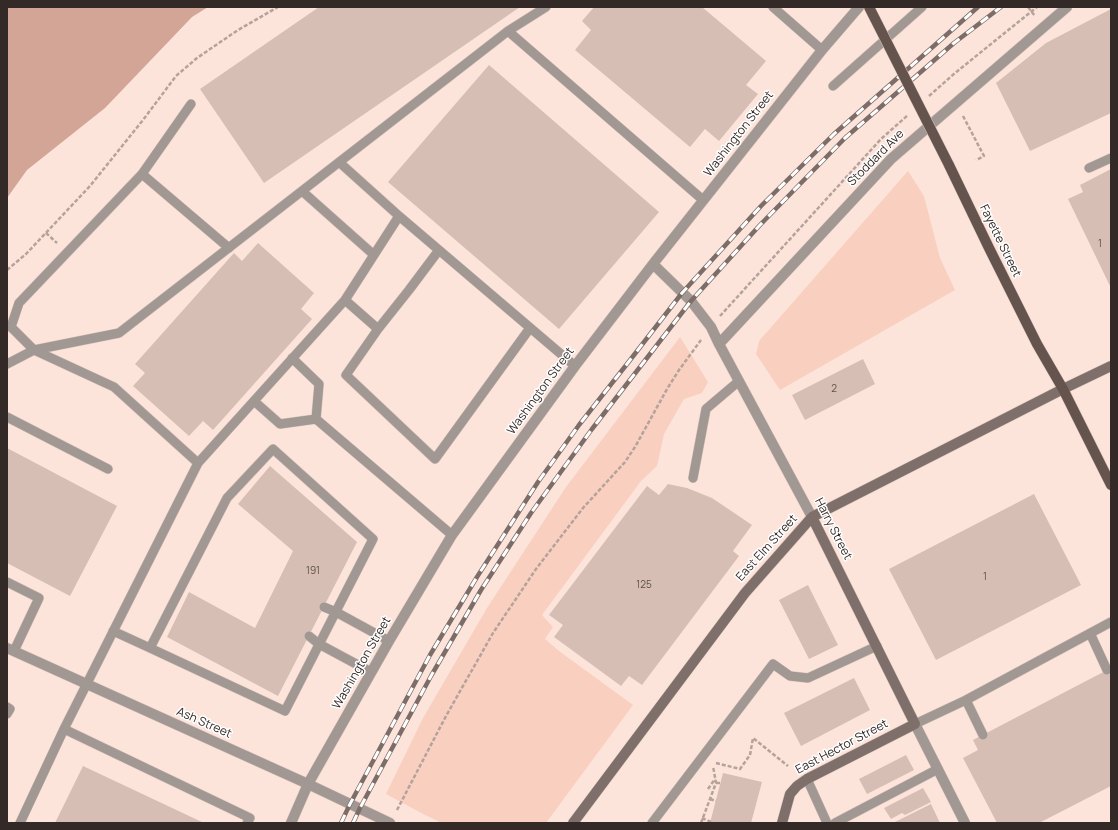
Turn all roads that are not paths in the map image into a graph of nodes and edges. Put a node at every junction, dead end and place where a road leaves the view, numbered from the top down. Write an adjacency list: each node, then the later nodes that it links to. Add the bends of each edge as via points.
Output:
1 (546, 7): 7 (lane)
2 (773, 7): 8 (lane)
3 (859, 7): 8 (street, Washington Street)
4 (869, 7): 32 (main road, Fayette Street, bridge, via 988,248)
5 (922, 7): 9 (lane)
6 (1067, 7): 25 (street, Stoddard Ave, via 891,159)
7 (508, 31): 12 (lane); 16 (lane)
8 (822, 50): 16 (street, Washington Street)
9 (833, 86)
10 (191, 104): 14 (lane)
11 (1111, 158): 13 (lane)
12 (339, 162): 15 (lane); 17 (lane)
13 (1089, 168)
14 (142, 174): 18 (lane); 26 (lane, via 19,303 11,327)
15 (302, 191): 18 (lane); 20 (lane)
16 (704, 200): 21 (street, Washington Street)
17 (399, 216): 19 (lane); 20 (lane)
18 (229, 248): 26 (lane, via 119,333)
19 (439, 250): 23 (lane); 24 (lane)
20 (374, 255): 22 (lane)
21 (653, 264): 25 (street, Harry Street, via 691,301 711,327); 29 (street, Washington Street)
22 (345, 300): 24 (lane); 27 (lane)
23 (530, 328): 24 (lane, via 435,458 346,375); 29 (lane)
24 (378, 329)
25 (719, 344): 31 (street, Harry Street)
26 (34, 350): 28 (lane); 36 (lane, via 114,387)
27 (292, 358): 33 (lane); 35 (lane, via 319,384)
28 (7, 364)
29 (575, 366): 41 (street, Washington Street)
30 (1111, 366): 32 (main road, East Elm Street)
31 (739, 381): 38 (lane, via 706,409); 40 (street, Harry Street)
32 (1063, 389): 39 (main road, Fayette Street); 40 (main road, East Elm Street)
33 (254, 401): 35 (lane, via 280,424); 36 (lane)
34 (7, 417): 37 (lane)
35 (316, 419): 41 (lane)
36 (198, 463): 46 (lane)
37 (108, 469)
38 (693, 478)
39 (1111, 484)
40 (812, 517): 51 (main road, Harry Street); 70 (main road, East Elm Street, via 744,593)
41 (452, 535): 49 (street, Washington Street)
42 (7, 582): 53 (lane, via 39,598)
43 (324, 608): 44 (lane)
44 (336, 612): 49 (lane); 50 (lane); 52 (lane, via 373,539 273,449 227,498)
45 (1111, 622): 47 (lane)
46 (113, 631): 52 (lane); 56 (lane)
47 (1090, 634): 54 (lane); 57 (lane)
48 (309, 636): 50 (lane)
49 (389, 641): 55 (street, Washington Street)
50 (319, 644): 52 (lane, via 285,711); 55 (lane)
51 (877, 646): 60 (main road, Harry Street); 71 (lane, via 808,678 790,676 773,664)
52 (150, 648)
53 (11, 649): 56 (street, Ash Street)
54 (1107, 670)
55 (371, 672): 65 (street, Washington Street)
56 (87, 684): 61 (lane); 65 (street, Ash Street)
57 (966, 700): 60 (lane); 62 (lane)
58 (7, 707): 59 (lane, via 10,709)
59 (7, 714)
60 (915, 724): 63 (street, Harry Street); 64 (main road, East Hector Street)
61 (64, 729): 66 (lane); 67 (lane, via 250,818)
62 (983, 735)
63 (938, 769): 74 (lane); 75 (street, Harry Street)
64 (806, 779): 72 (main road, East Hector Street, via 790,794); 73 (lane)
65 (308, 784): 68 (street, Washington Street); 69 (street, Ash Street)
66 (20, 823)
67 (247, 823)
68 (291, 823)
69 (390, 823)
70 (573, 823)
71 (652, 823)
72 (782, 823)
73 (827, 823)
74 (835, 823)
75 (965, 823)

